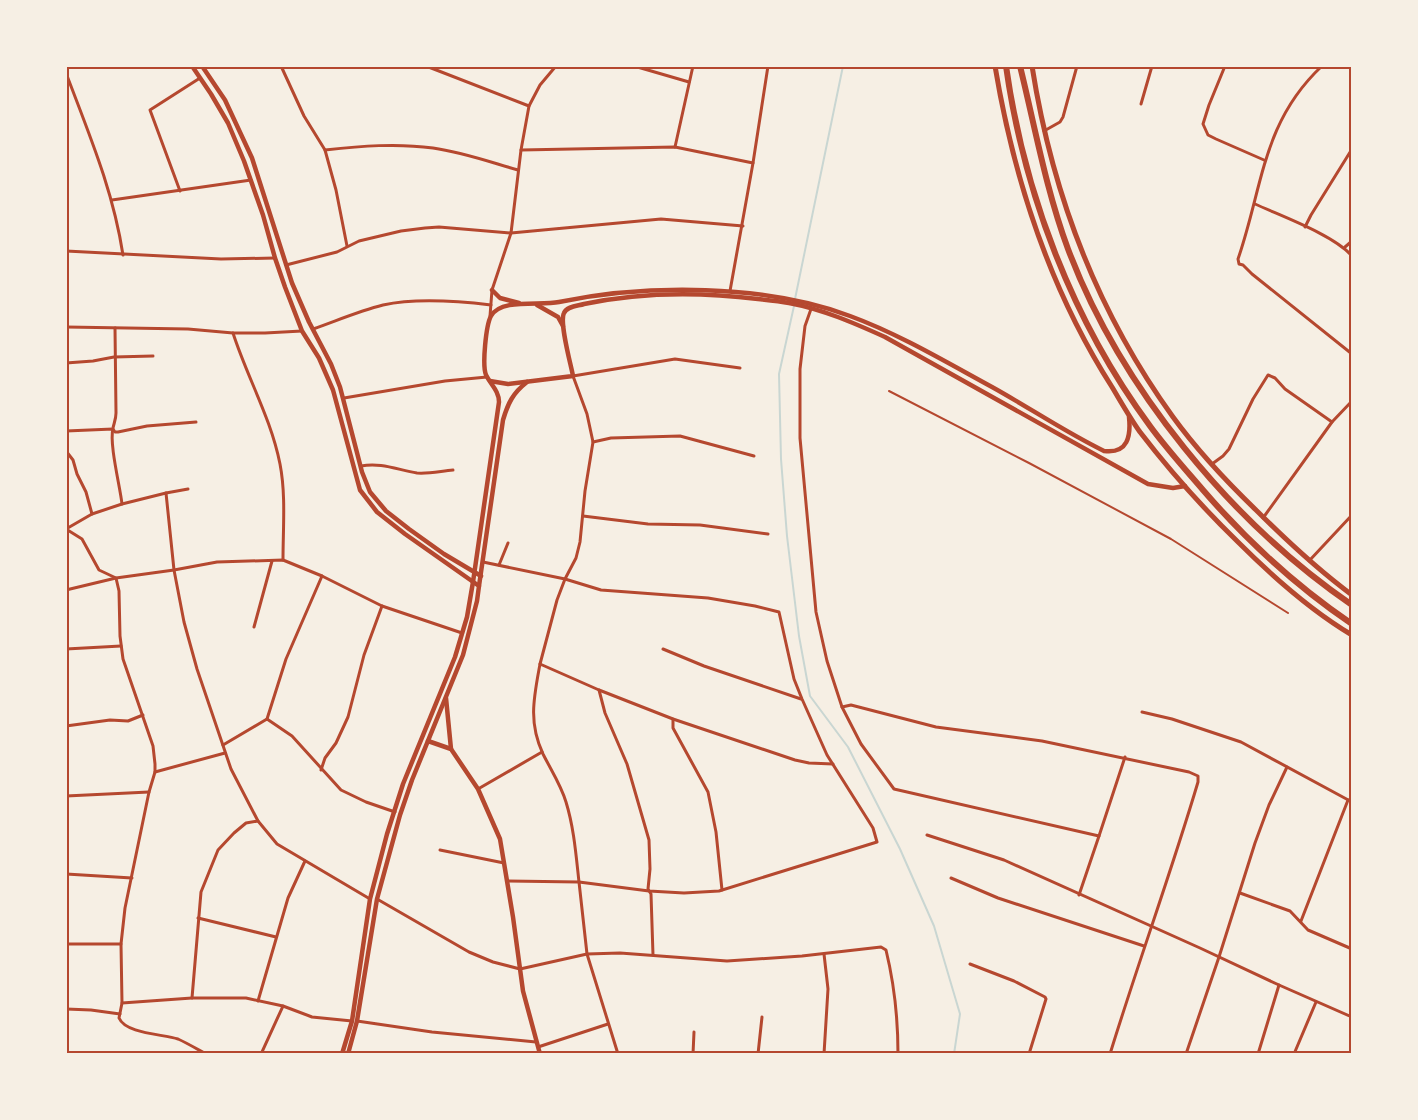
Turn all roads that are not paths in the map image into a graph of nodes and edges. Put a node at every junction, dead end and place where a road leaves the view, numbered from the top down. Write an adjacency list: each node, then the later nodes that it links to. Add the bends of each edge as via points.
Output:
1 (192, 66): 18 (main road)
2 (202, 66): 20 (main road)
3 (281, 66): 27 (street, via 304,116)
4 (426, 66): 23 (street)
5 (556, 66): 23 (street, via 540,85)
6 (634, 66): 19 (street)
7 (693, 66): 19 (street)
8 (768, 66): 30 (street)
9 (995, 66): 72 (main road, via 1020,180 1053,274 1093,358)
10 (1006, 66): 114 (highway, via 1025,161 1056,256 1078,304 1123,385 1185,470 1247,538 1312,596)
11 (1020, 66): 111 (highway, via 1054,206 1088,297 1110,340 1158,413 1221,490 1293,561)
12 (1032, 66): 24 (main road)
13 (1077, 66): 24 (street, via 1060,122)
14 (1152, 66): 22 (street)
15 (1225, 66): 29 (street, via 1203,124 1208,135)
16 (1321, 67): 29 (street, via 1299,90 1284,114)
17 (66, 73): 34 (street)
18 (200, 78): 21 (main road); 33 (street, via 150,110)
19 (689, 82): 25 (street)
20 (218, 90): 21 (main road); 46 (main road, via 252,158)
21 (211, 94): 32 (main road, via 228,123)
22 (1141, 104)
23 (529, 106): 28 (street)
24 (1043, 131): 80 (main road, via 1058,185 1084,256 1122,338 1174,418)
25 (675, 147): 28 (street); 30 (street)
26 (1352, 149): 37 (street)
27 (325, 150): 31 (street, via 375,145 427,147 473,156); 40 (street)
28 (521, 150): 31 (street)
29 (1264, 160): 35 (street)
30 (753, 163): 36 (street)
31 (518, 170): 38 (street)
32 (251, 180): 33 (street); 45 (main road)
33 (180, 191): 34 (street)
34 (112, 200): 43 (street)
35 (1255, 204): 37 (street); 61 (street, via 1239,264)
36 (743, 226): 38 (street, via 661,219); 48 (street)
37 (1306, 227): 41 (street)
38 (511, 233): 40 (street, via 425,228); 47 (street)
39 (1352, 241): 41 (street)
40 (347, 246): 46 (street, via 337,252)
41 (1344, 247): 44 (street)
42 (66, 251): 43 (street)
43 (123, 255): 45 (street)
44 (1352, 256)
45 (275, 258): 59 (main road)
46 (286, 265): 58 (main road)
47 (492, 290): 50 (main road, via 508,301); 52 (street)
48 (730, 291): 49 (main road); 51 (main road, via 657,290)
49 (769, 298): 53 (main road); 57 (main road, via 660,295 594,302 567,310 563,315)
50 (525, 304): 51 (main road); 54 (main road, via 499,307)
51 (537, 304): 57 (main road, via 558,317)
52 (491, 305): 54 (street); 58 (street, via 446,301 399,302)
53 (810, 307): 72 (main road, via 850,316 889,332 1104,450 1116,450 1125,445 1130,435); 83 (main road, via 885,338 1148,484 1173,488); 125 (street, via 800,369 800,438 816,612)
54 (490, 319): 67 (main road, via 484,356)
55 (66, 327): 56 (street)
56 (115, 328): 60 (street); 63 (street)
57 (563, 328): 66 (main road)
58 (313, 329): 70 (main road)
59 (302, 331): 60 (street); 93 (main road, via 328,377 360,490 373,508)
60 (233, 333): 96 (street, via 280,462)
61 (1352, 354)
62 (153, 356): 63 (street)
63 (114, 357): 64 (street); 75 (street, via 116,422)
64 (66, 363)
65 (740, 368): 66 (street, via 675,359)
66 (573, 376): 68 (main road); 77 (street)
67 (488, 379): 68 (main road, via 508,384); 70 (street, via 445,381); 102 (main road, via 498,394 499,402)
68 (529, 381): 99 (main road, via 511,398 503,420)
69 (889, 391): 113 (lane, via 1170,540)
70 (344, 398): 81 (main road)
71 (1352, 400): 74 (street)
72 (1129, 416): 83 (main road)
73 (196, 422): 75 (street, via 118,432)
74 (1332, 422): 80 (street, via 1268,375 1229,449); 90 (street)
75 (112, 429): 76 (street); 86 (street)
76 (66, 431)
77 (593, 442): 79 (street, via 611,438 680,436); 89 (street)
78 (66, 451): 87 (street, via 73,460)
79 (754, 456)
80 (1212, 464): 90 (main road)
81 (361, 466): 82 (street, via 395,467 424,473); 92 (main road, via 374,498)
82 (453, 470)
83 (1185, 486): 117 (main road, via 1255,559 1296,595)
84 (188, 489): 85 (street)
85 (166, 493): 86 (street); 101 (street)
86 (122, 504): 87 (street)
87 (92, 514): 91 (street)
88 (1352, 515): 98 (street)
89 (582, 516): 94 (street); 106 (street, via 576,558)
90 (1264, 518): 98 (main road)
91 (66, 529): 105 (street, via 82,539 99,570)
92 (409, 529): 93 (main road); 102 (main road)
93 (405, 534): 107 (main road)
94 (768, 534)
95 (508, 543): 100 (street)
96 (283, 560): 97 (street); 103 (street)
97 (272, 561): 101 (street, via 218,562); 115 (street)
98 (1309, 561): 110 (main road)
99 (483, 562): 100 (street); 104 (main road)
100 (499, 565): 106 (street)
101 (174, 570): 105 (street); 132 (street, via 190,645)
102 (474, 573): 104 (main road); 107 (main road)
103 (322, 576): 112 (street); 128 (street, via 286,659)
104 (481, 576): 108 (main road)
105 (116, 578): 109 (street); 118 (street)
106 (565, 579): 121 (street); 124 (street, via 601,590 708,598 779,612 794,679)
107 (473, 582): 108 (main road); 116 (main road)
108 (479, 586): 123 (main road, via 463,654)
109 (66, 590)
110 (1352, 594)
111 (1352, 605)
112 (382, 606): 116 (street); 139 (street, via 364,655 348,717)
113 (1288, 613)
114 (1352, 624)
115 (254, 627)
116 (463, 633): 145 (main road, via 402,784)
117 (1352, 636)
118 (121, 646): 119 (street); 127 (street)
119 (66, 649)
120 (663, 649): 124 (street)
121 (540, 664): 122 (street); 134 (street, via 532,708)
122 (599, 690): 129 (street); 158 (street, via 605,713 627,764 649,840)
123 (446, 698): 131 (main road); 133 (main road)
124 (802, 699): 137 (street)
125 (842, 707): 136 (street, via 851,705 943,728 1042,741); 148 (street, via 861,744 894,789)
126 (1142, 712): 138 (street, via 1241,742)
127 (143, 715): 130 (street, via 128,721); 140 (street, via 153,746)
128 (267, 719): 132 (street); 139 (street, via 292,736)
129 (673, 719): 137 (street, via 795,760); 157 (street, via 673,728 708,792)
130 (66, 726)
131 (428, 741): 133 (main road); 162 (main road, via 400,815)
132 (223, 745): 135 (street)
133 (451, 749): 141 (main road)
134 (542, 752): 141 (street); 156 (street, via 561,786 566,803 575,842)
135 (225, 753): 140 (street); 146 (street)
136 (1124, 757): 148 (street); 165 (street, via 1189,772 1198,778)
137 (833, 764): 157 (street, via 873,828 877,842)
138 (1287, 766): 144 (street); 159 (street, via 1262,824)
139 (321, 770): 145 (street, via 341,790)
140 (155, 772): 142 (street)
141 (478, 789): 151 (main road, via 500,839)
142 (149, 792): 143 (street); 153 (street)
143 (66, 796)
144 (1350, 801): 164 (street)
145 (395, 812): 161 (main road)
146 (258, 821): 150 (street, via 277,844); 163 (street, via 246,823 218,850 201,892)
147 (927, 835): 160 (street, via 1004,860)
148 (1099, 836): 160 (street)
149 (440, 850): 151 (street)
150 (305, 860): 161 (street); 166 (street, via 288,898)
151 (504, 863): 155 (main road)
152 (66, 874): 153 (street)
153 (132, 878): 168 (street)
154 (951, 878): 169 (street, via 998,898)
155 (507, 881): 156 (street); 176 (main road)
156 (579, 882): 158 (street); 171 (street)
157 (722, 890): 158 (street)
158 (649, 891): 173 (street)
159 (1240, 893): 164 (street, via 1290,911); 174 (street)
160 (1079, 895): 165 (street)
161 (370, 899): 187 (main road)
162 (377, 900): 176 (street, via 469,952); 187 (main road)
163 (198, 918): 166 (street); 178 (street)
164 (1301, 920): 170 (street, via 1308,930)
165 (1150, 927): 169 (street); 174 (street)
166 (276, 937): 179 (street)
167 (66, 944): 168 (street)
168 (121, 944): 181 (street)
169 (1144, 946): 202 (street)
170 (1352, 949)
171 (587, 954): 173 (street); 176 (street); 188 (street)
172 (824, 954): 173 (street, via 727,961); 199 (street, via 828,989); 200 (street, via 881,947 886,950 892,976)
173 (653, 955)
174 (1219, 957): 177 (street); 203 (street)
175 (970, 964): 201 (street, via 1045,997)
176 (520, 969): 190 (main road)
177 (1278, 985): 180 (street); 204 (street)
178 (192, 998): 179 (street); 181 (street)
179 (258, 1001): 182 (street)
180 (1316, 1002): 186 (street); 205 (street)
181 (122, 1004): 184 (street)
182 (283, 1006): 187 (street, via 312,1017); 192 (street)
183 (66, 1009): 184 (street)
184 (120, 1014): 191 (street, via 120,1021 130,1028 178,1040)
185 (762, 1017): 198 (street)
186 (1352, 1017)
187 (354, 1021): 190 (street); 193 (main road); 194 (main road)
188 (608, 1024): 190 (street); 196 (street)
189 (694, 1032): 197 (street)
190 (537, 1044): 195 (main road)
191 (206, 1054)
192 (261, 1054)
193 (342, 1054)
194 (348, 1054)
195 (540, 1054)
196 (618, 1054)
197 (692, 1054)
198 (758, 1054)
199 (824, 1054)
200 (898, 1054)
201 (1029, 1054)
202 (1110, 1054)
203 (1186, 1054)
204 (1258, 1054)
205 (1294, 1054)

